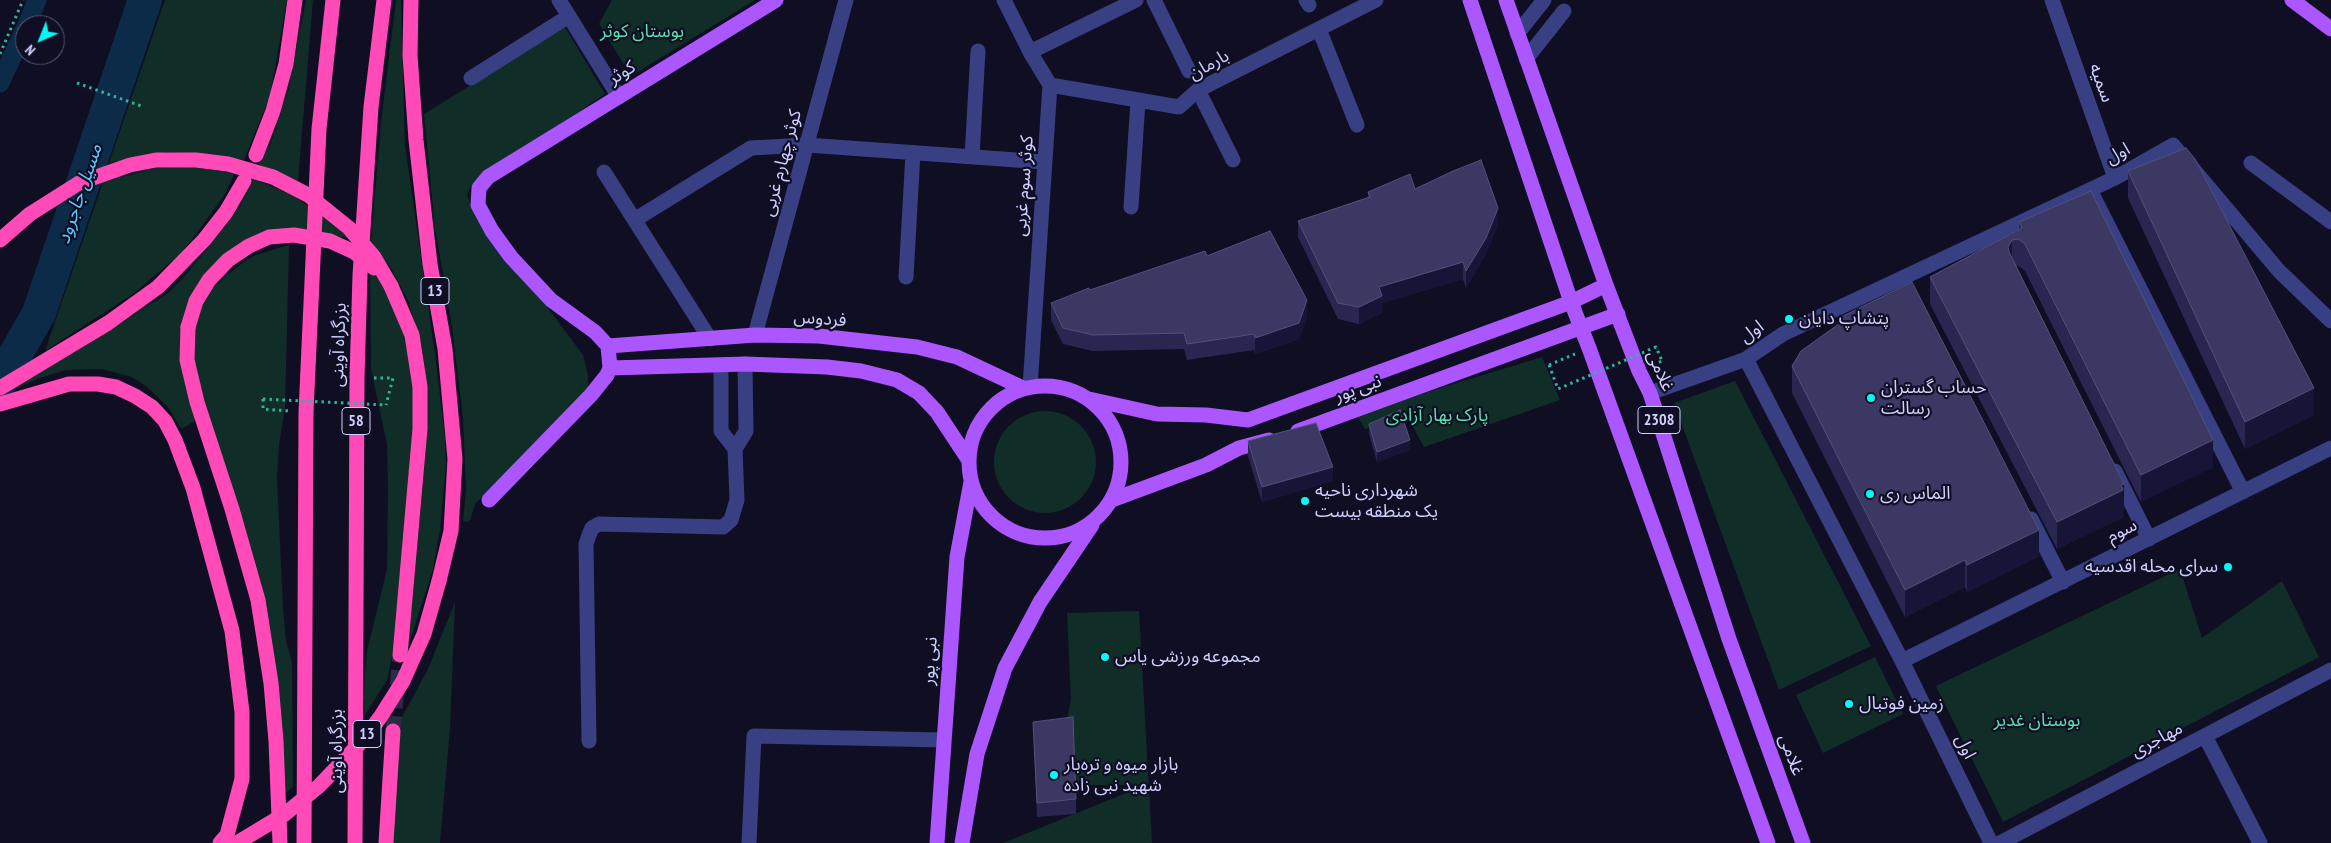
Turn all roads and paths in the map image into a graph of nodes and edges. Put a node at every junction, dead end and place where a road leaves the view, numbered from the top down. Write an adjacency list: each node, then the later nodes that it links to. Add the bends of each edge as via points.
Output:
1 (22, 0): 25 (path)
2 (295, 0): 38 (highway, via 286,64)
3 (333, 0): 73 (highway, بزرگراه آوینی, via 319,129)
4 (384, 0): 97 (highway, بزرگراه آوینی / 58, via 371,107 357,368)
5 (410, 0): 94 (highway, 13, bridge, via 416,140 430,264 445,349 455,459 451,531 440,581 417,650 404,681 381,716 364,739 319,786 285,814)
6 (559, 0): 19 (street)
7 (776, 0): 32 (main road, کوثر)
8 (846, 0): 36 (street, کوثر چهارم غربی)
9 (1004, 0): 24 (street)
10 (1136, 0): 24 (street)
11 (1154, 0): 27 (street)
12 (1376, 0): 20 (street, بارمان)
13 (1470, 0): 54 (main road, 2308)
14 (1506, 0): 22 (main road, غلامی / 2308)
15 (1544, 0): 22 (street)
16 (2052, 0): 44 (street, سمیه)
17 (2292, 0): 21 (main road)
18 (1564, 11): 26 (street)
19 (569, 16): 28 (street); 32 (street)
20 (1319, 29): 31 (street, بارمان); 35 (street)
21 (2331, 29)
22 (1517, 34): 26 (main road, غلامی / 2308)
23 (978, 51): 39 (street)
24 (1030, 52): 30 (street)
25 (0, 54)
26 (1526, 59): 52 (main road, غلامی / 2308)
27 (1189, 71)
28 (471, 78)
29 (77, 83): 34 (path)
30 (1050, 85): 33 (street, بارمان); 41 (street, کوثر سوم غربی)
31 (1198, 90): 33 (street, بارمان, via 1179,106); 40 (street)
32 (619, 97): 60 (main road, کوثر, via 488,177 479,188 478,205 492,231 551,300 595,332)
33 (1138, 101): 47 (street)
34 (144, 107)
35 (1357, 124)
36 (806, 145): 37 (street); 48 (street, via 751,148); 58 (street, کوثر چهارم غربی)
37 (913, 153): 39 (street); 51 (street)
38 (256, 155)
39 (972, 157): 41 (street)
40 (1233, 160)
41 (1044, 162): 68 (street, کوثر سوم غربی)
42 (2251, 163): 49 (street)
43 (604, 172): 48 (street)
44 (2115, 178): 46 (street, اول); 56 (street, اول, via 2173,145 2279,271)
45 (244, 181): 69 (highway, via 215,226 158,287 108,323)
46 (2090, 190): 62 (street, اول, via 1908,282 1783,334); 79 (street)
47 (1131, 207)
48 (636, 219): 59 (street)
49 (2331, 222)
50 (0, 240): 53 (highway, bridge, via 30,214 79,183 130,165 156,160 196,160 228,164 273,177 308,196 349,228 374,257)
51 (906, 277)
52 (1606, 285): 54 (main road, نبی پور); 55 (main road, غلامی / 2308)
53 (391, 286): 86 (highway, via 412,335 420,387 419,438); 95 (highway, bridge, via 354,252 330,241 294,235 269,237 228,260 209,280 196,301 188,327 187,360 197,402 258,600 271,683)
54 (1571, 302): 57 (main road, 2308); 71 (main road, نبی پور, via 1248,420 1157,414)
55 (1618, 314): 57 (main road, نبی پور); 70 (main road, غلامی / 2308)
56 (2331, 321)
57 (1580, 326): 61 (main road, 2308); 81 (main road, نبی پور, via 1286,436 1239,448 1206,465)
58 (755, 335): 59 (main road, فردوس); 68 (main road, فردوس, via 819,336 917,347 957,357)
59 (710, 338): 60 (main road, فردوس)
60 (608, 346): 66 (main road)
61 (1589, 348): 63 (path, bridge, via 1549,365 1558,389 1656,347); 102 (main road, 2308)
62 (1746, 359): 70 (street); 87 (street, اول)
63 (1662, 361)
64 (745, 364): 65 (main road); 75 (street, via 746,431); 76 (main road, via 827,366 896,380 919,393 937,412)
65 (721, 366): 66 (main road); 75 (street, via 721,431)
66 (610, 368): 80 (main road, via 591,395)
67 (393, 378): 73 (path, bridge, via 386,405 263,399 263,409)
68 (1026, 387): 71 (main road, via 1057,387); 76 (main road, via 1001,399 984,415 973,436)
69 (0, 388)
70 (1650, 393): 103 (main road, غلامی / 2308, via 1729,639)
71 (1089, 399): 81 (main road, via 1117,434 1122,456 1120,479)
72 (0, 404): 93 (highway, via 69,384 116,387 152,407 165,421 175,440 193,488 232,630 242,712 242,779 227,834)
73 (306, 412): 96 (highway, بزرگراه آوینی)
74 (2331, 448): 79 (street, سوم)
75 (735, 449): 92 (street, via 737,500 731,520 723,527 599,524 592,528 586,544)
76 (968, 459): 78 (main road)
77 (2110, 459): 84 (street)
78 (971, 482): 83 (main road, via 980,502 994,519 1012,531 1033,538 1075,533); 91 (main road, نبی پور, via 957,557)
79 (2243, 492): 84 (street, سوم)
80 (489, 500)
81 (1112, 500): 83 (main road)
82 (2023, 503): 85 (street)
83 (1094, 521): 101 (main road, via 1040,602 1004,668 977,754)
84 (2149, 538): 85 (street, سوم)
85 (2063, 582): 87 (street, سوم)
86 (400, 655)
87 (1902, 661): 104 (street, اول)
88 (2331, 670): 90 (street, مهاجری)
89 (392, 731): 98 (highway)
90 (2204, 736): 105 (street, مهاجری); 106 (street)
91 (943, 740): 99 (street, via 754,736); 100 (main road, نبی پور)
92 (589, 741)
93 (220, 843)
94 (237, 843)
95 (280, 843)
96 (304, 843)
97 (355, 843)
98 (386, 843)
99 (749, 843)
100 (936, 843)
101 (962, 843)
102 (1768, 843)
103 (1803, 843)
104 (1991, 843)
105 (2000, 843)
106 (2260, 843)

